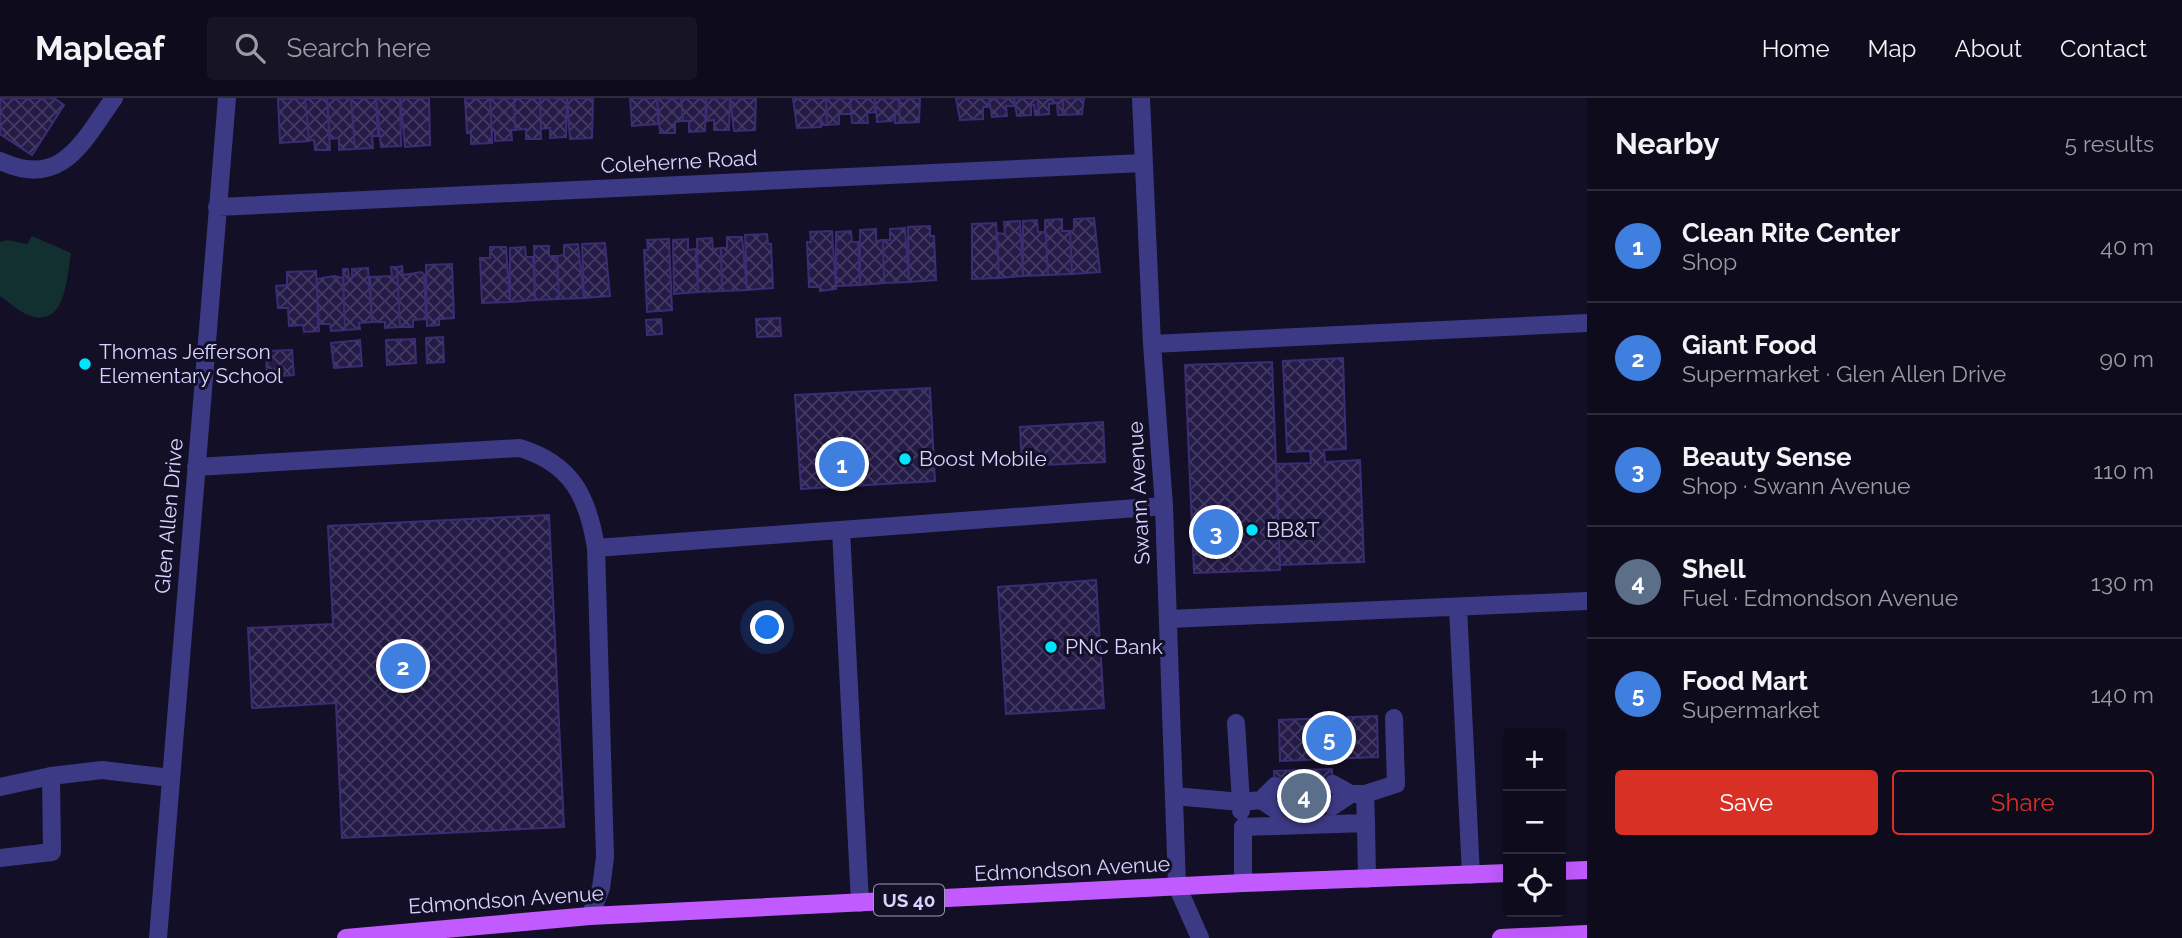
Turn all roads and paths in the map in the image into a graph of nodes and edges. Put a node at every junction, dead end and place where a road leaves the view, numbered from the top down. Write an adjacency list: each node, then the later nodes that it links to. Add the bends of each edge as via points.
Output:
1 (114, 98): 4 (street, via 71,157 56,167 17,169)
2 (227, 98): 6 (street, Glen Allen Drive)
3 (1141, 98): 5 (street, Swann Avenue)
4 (0, 161)
5 (1143, 163): 6 (street, Coleherne Road); 8 (street, Swann Avenue)
6 (217, 207): 9 (street, Glen Allen Drive)
7 (1587, 324): 8 (street)
8 (1152, 344): 10 (street, Swann Avenue)
9 (196, 467): 12 (street, via 520,448 540,454 573,482 586,500); 19 (street, Glen Allen Drive)
10 (1164, 506): 11 (street); 15 (street, Swann Avenue)
11 (841, 530): 12 (street); 37 (street)
12 (596, 548): 38 (street, via 606,857)
13 (1587, 601): 14 (street)
14 (1458, 607): 15 (street); 33 (street)
15 (1169, 619): 24 (street, Swann Avenue)
16 (1394, 718): 23 (street, via 1396,784)
17 (1236, 723): 25 (street)
18 (51, 776): 19 (street, via 102,770); 22 (street); 29 (street, via 52,852)
19 (171, 778): 40 (street, Glen Allen Drive)
20 (1333, 784): 23 (street)
21 (1275, 786): 25 (street, via 1268,805)
22 (0, 787)
23 (1358, 794): 26 (street); 27 (street)
24 (1174, 796): 25 (street); 36 (street, Swann Avenue)
25 (1241, 802): 28 (street)
26 (1333, 806)
27 (1366, 823): 28 (street); 34 (street)
28 (1242, 827): 35 (street)
29 (0, 859)
30 (1587, 870): 31 (main road)
31 (1566, 871)
32 (1503, 873): 33 (main road, Edmondson Avenue / US 40)
33 (1471, 875): 34 (main road, Edmondson Avenue / US 40)
34 (1367, 879): 35 (main road, Edmondson Avenue / US 40)
35 (1242, 883): 36 (main road, Edmondson Avenue / US 40)
36 (1177, 886): 37 (main road, Edmondson Avenue / US 40); 42 (street)
37 (860, 902): 38 (main road, Edmondson Avenue / US 40)
38 (590, 916): 41 (main road, Edmondson Avenue / US 40)
39 (1587, 934): 43 (main road)
40 (158, 938)
41 (346, 938)
42 (1200, 938)
43 (1501, 938)

